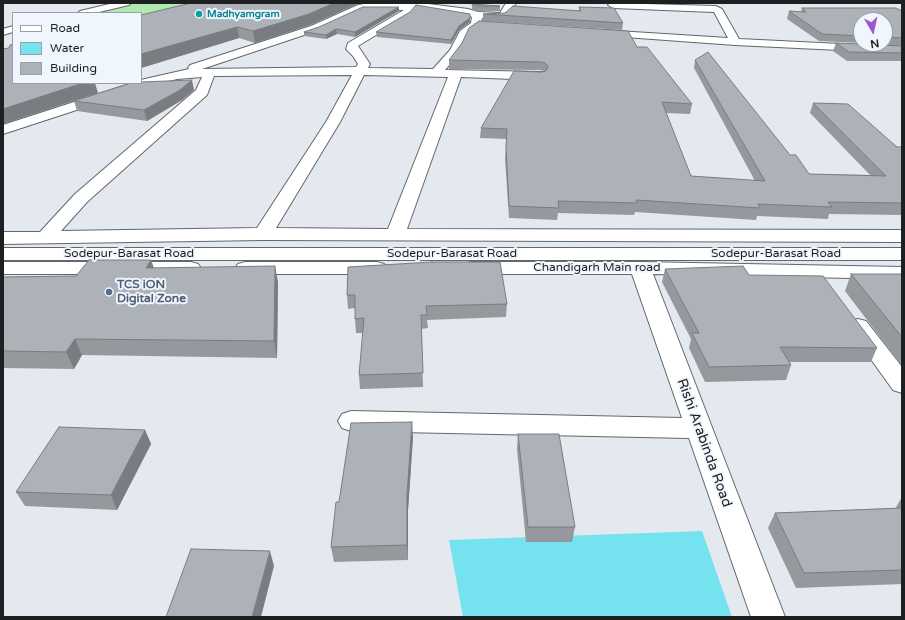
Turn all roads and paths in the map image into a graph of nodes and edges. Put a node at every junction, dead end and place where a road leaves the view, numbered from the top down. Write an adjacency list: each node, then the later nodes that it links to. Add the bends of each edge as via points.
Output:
1 (85, 3): 6 (street)
2 (126, 3): 7 (street)
3 (511, 3): 8 (street, via 502,16)
4 (413, 5): 8 (street, via 454,9); 13 (street, via 406,13 352,45 352,49 364,64); 17 (street, via 361,7 315,28)
5 (615, 7): 11 (street, via 716,9)
6 (76, 12)
7 (87, 12)
8 (477, 20): 9 (street); 14 (street, via 464,33 455,51)
9 (511, 27)
10 (587, 32): 11 (street, via 618,30)
11 (735, 42): 12 (street)
12 (902, 50)
13 (361, 70): 14 (street); 15 (street); 20 (street, via 333,122)
14 (437, 72): 16 (street)
15 (209, 73): 17 (street); 23 (street, via 202,92 81,198)
16 (456, 73): 18 (street); 21 (street)
17 (176, 75): 19 (street)
18 (540, 76)
19 (3, 130)
20 (263, 234): 21 (street); 23 (street)
21 (395, 235): 22 (street)
22 (902, 236)
23 (46, 237): 24 (street)
24 (3, 238)
25 (3, 254): 26 (street, Sodepur-Barasat Road)
26 (902, 254)
27 (11, 268): 28 (street, Chandigarh Main road); 31 (street)
28 (640, 268): 29 (street, Chandigarh Main road); 36 (street, Rishi Arabinda Road)
29 (816, 271): 30 (street, Chandigarh Main road); 32 (street)
30 (902, 273)
31 (3, 284)
32 (831, 290)
33 (845, 309): 34 (street)
34 (902, 384)
35 (351, 421): 36 (street)
36 (699, 428): 37 (street, Rishi Arabinda Road)
37 (768, 617)

